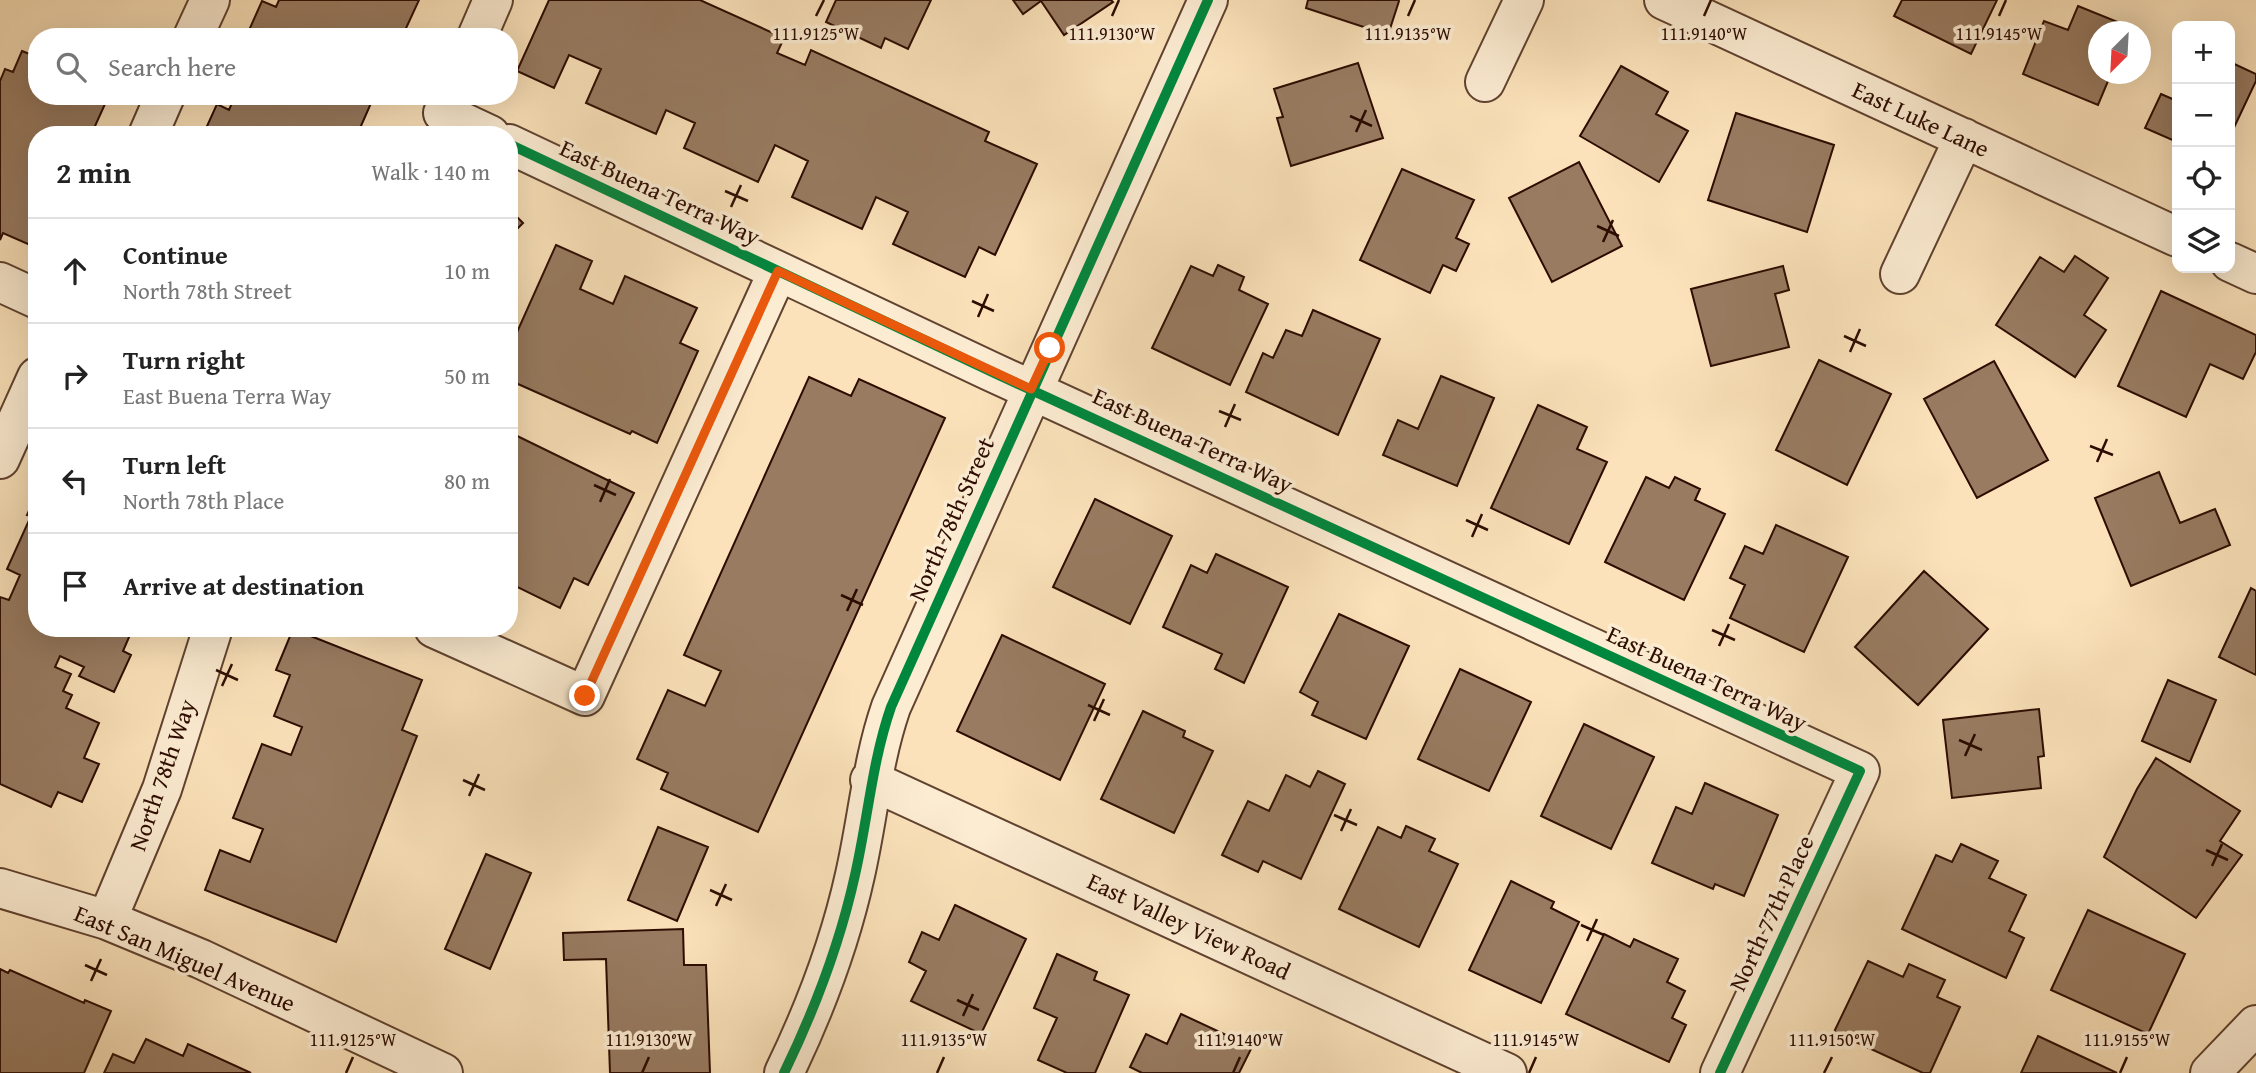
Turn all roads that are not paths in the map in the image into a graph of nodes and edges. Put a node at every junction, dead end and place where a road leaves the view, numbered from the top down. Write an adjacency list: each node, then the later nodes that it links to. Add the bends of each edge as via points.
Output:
1 (210, 0): 6 (street)
2 (493, 0): 7 (street)
3 (1208, 0): 22 (street, North 78th Street)
4 (1524, 0): 8 (street)
5 (1664, 0): 13 (street, East Luke Lane)
6 (197, 28)
7 (481, 28)
8 (1485, 82)
9 (162, 105): 11 (street)
10 (443, 115): 12 (street)
11 (152, 126)
12 (469, 126)
13 (1964, 138): 15 (street, East Luke Lane); 18 (street)
14 (518, 148): 17 (street, East Buena Terra Way)
15 (2172, 235)
16 (2235, 264): 19 (street)
17 (778, 271): 22 (street, East Buena Terra Way); 26 (street, via 585,696)
18 (1900, 274)
19 (2256, 274)
20 (0, 282): 21 (street)
21 (28, 295)
22 (1031, 389): 27 (street, East Buena Terra Way); 28 (street, North 78th Street, via 891,707)
23 (28, 397): 24 (street)
24 (0, 459)
25 (210, 637): 30 (street, North 78th Way, via 162,789)
26 (454, 637)
27 (1860, 772): 35 (street, North 77th Place)
28 (870, 780): 33 (street, North 78th Street, via 855,876 827,968); 34 (street, East Valley View Road)
29 (0, 888): 30 (street, East San Miguel Avenue)
30 (107, 920): 32 (street, East San Miguel Avenue)
31 (2256, 1025): 36 (street)
32 (443, 1073)
33 (785, 1073)
34 (1507, 1073)
35 (1720, 1073)
36 (2210, 1073)

